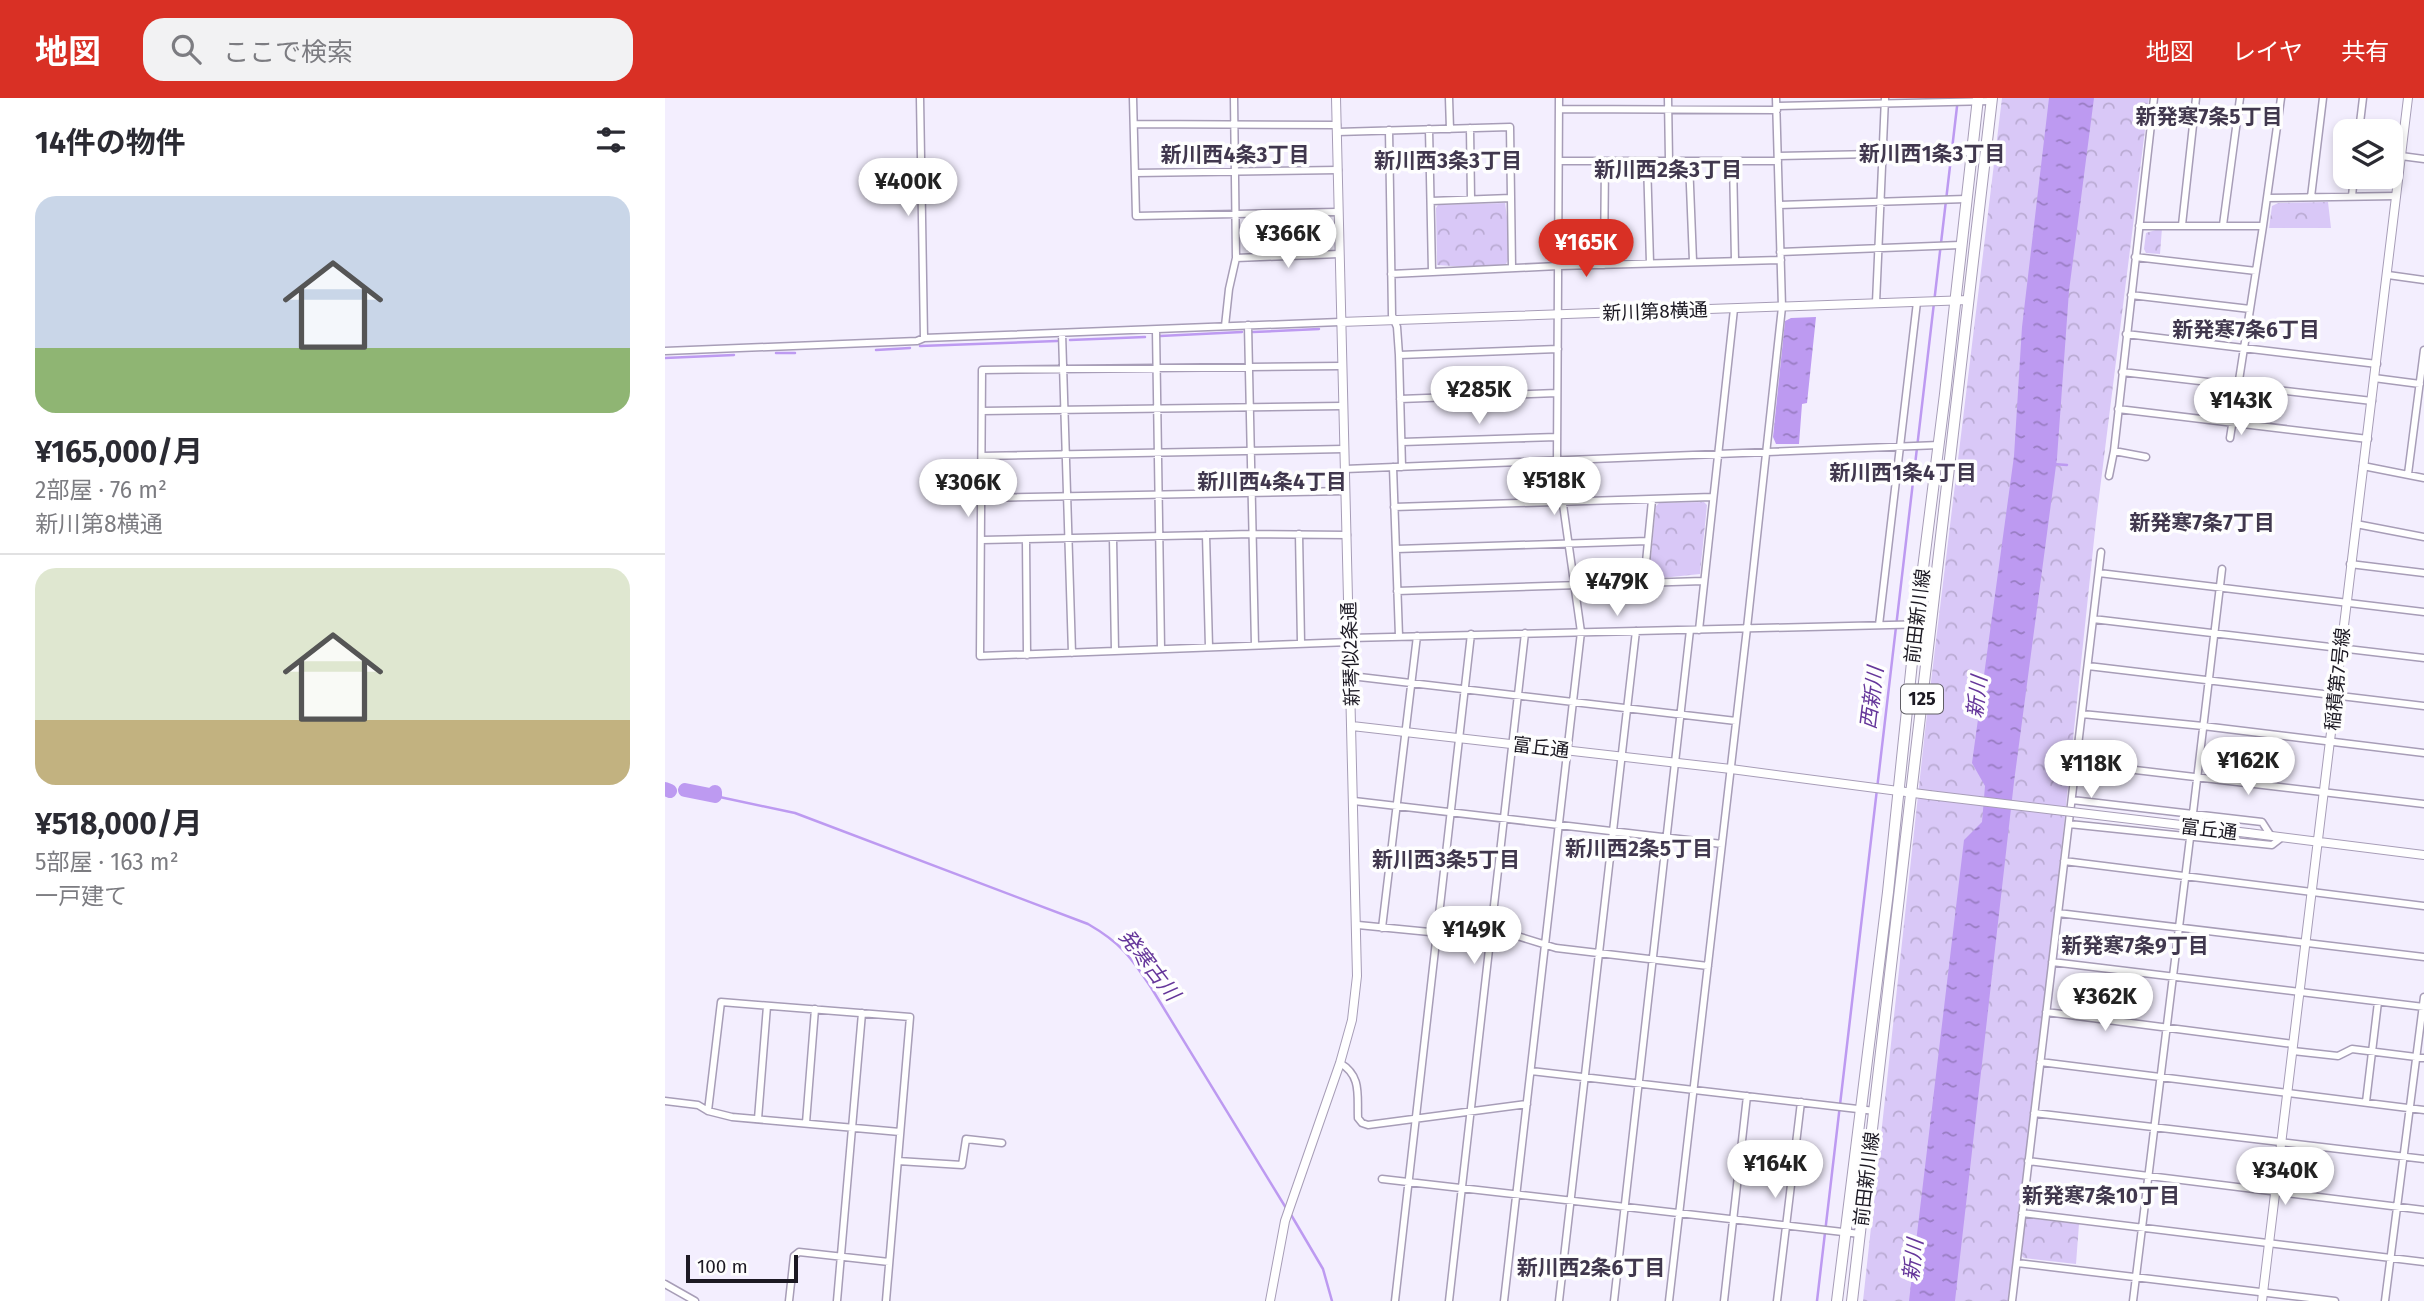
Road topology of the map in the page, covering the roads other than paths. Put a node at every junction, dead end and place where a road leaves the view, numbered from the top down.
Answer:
1 (920, 98) edge
2 (1133, 98) edge
3 (1234, 98) edge
4 (1336, 98) edge
5 (1450, 98) edge
6 (1559, 98) edge
7 (1668, 98) edge
8 (2154, 98) edge
9 (2196, 98) edge
10 (2240, 98) edge
11 (2278, 98) edge
12 (2323, 98) edge
13 (2363, 98) edge
14 (2408, 98) edge
15 (1978, 100) edge
16 (1991, 100) edge
17 (1885, 101) edge
18 (1777, 104) edge
19 (1559, 109) junction
20 (1668, 111) junction
21 (2360, 119) edge
22 (1134, 124) junction
23 (1234, 125) junction
24 (1470, 128) junction
25 (1337, 129) junction
26 (1429, 129) junction
27 (1450, 129) junction
28 (1389, 130) junction
29 (2403, 139) edge
30 (1972, 152) junction
31 (1884, 154) junction
32 (2403, 156) edge
33 (1778, 158) junction
34 (2424, 159) edge
35 (1560, 160) junction
36 (1669, 160) junction
37 (1689, 160) junction
38 (1647, 161) junction
39 (1733, 161) junction
40 (1605, 162) junction
41 (1235, 170) junction
42 (1338, 170) junction
43 (1135, 173) junction
44 (2353, 189) edge
45 (2397, 189) edge
46 (2396, 196) junction
47 (2311, 197) junction
48 (2352, 197) junction
49 (1511, 198) junction
50 (2267, 198) junction
51 (1471, 199) junction
52 (1966, 199) junction
53 (1431, 201) junction
54 (1881, 201) junction
55 (1779, 205) junction
56 (1338, 212) junction
57 (1235, 214) junction
58 (2182, 225) junction
59 (2223, 225) junction
60 (2139, 226) junction
61 (2263, 226) junction
62 (1960, 245) junction
63 (1879, 249) junction
64 (1339, 254) junction
65 (1780, 256) junction
66 (2136, 257) junction
67 (1236, 258) junction
68 (1735, 260) junction
69 (1693, 261) junction
70 (1650, 263) junction
71 (1604, 265) junction
72 (1558, 266) junction
73 (1512, 268) junction
74 (2256, 271) junction
75 (1432, 272) junction
76 (1391, 274) junction
77 (2388, 275) junction
78 (2424, 280) edge
79 (2131, 295) junction
80 (1955, 300) junction
81 (1969, 300) junction
82 (1917, 302) junction
83 (1876, 303) junction
84 (1782, 307) junction
85 (1734, 309) junction
86 (2250, 309) junction
87 (1558, 315) junction
88 (1394, 321) junction
89 (1340, 322) junction
90 (1248, 325) junction
91 (1225, 326) junction
92 (1156, 330) junction
93 (1062, 333) junction
94 (2126, 334) junction
95 (924, 338) junction
96 (2243, 348) junction
97 (1558, 349) junction
98 (665, 351) edge
99 (2424, 351) edge
100 (1399, 355) junction
101 (2377, 364) junction
102 (1341, 366) junction
103 (1249, 367) junction
104 (1156, 368) junction
105 (1063, 369) junction
106 (2122, 372) junction
107 (2374, 378) junction
108 (2420, 384) junction
109 (2237, 386) junction
110 (1557, 393) junction
111 (1400, 399) junction
112 (2372, 401) junction
113 (1250, 405) junction
114 (1342, 406) junction
115 (1156, 408) junction
116 (2118, 409) junction
117 (1065, 410) junction
118 (982, 411) junction
119 (2231, 422) junction
120 (1557, 437) junction
121 (2230, 438) dead end
122 (2368, 439) junction
123 (1402, 442) junction
124 (1938, 445) junction
125 (1900, 447) junction
126 (1344, 449) junction
127 (1251, 450) junction
128 (2114, 452) junction
129 (1066, 453) junction
130 (1157, 453) junction
131 (1766, 453) junction
132 (1717, 455) junction
133 (982, 456) junction
134 (2146, 457) dead end
135 (1557, 462) junction
136 (2363, 466) junction
137 (1393, 467) junction
138 (1402, 467) junction
139 (1345, 469) junction
140 (2408, 474) junction
141 (2109, 476) dead end
142 (2424, 478) edge
143 (1252, 491) junction
144 (1345, 491) junction
145 (1067, 495) junction
146 (1158, 495) junction
147 (1712, 497) junction
148 (982, 498) junction
149 (1652, 499) junction
150 (1563, 503) junction
151 (1394, 507) junction
152 (2356, 524) junction
153 (1253, 534) junction
154 (1299, 534) junction
155 (1206, 535) junction
156 (1347, 535) junction
157 (1159, 536) junction
158 (2424, 537) edge
159 (1114, 538) junction
160 (982, 540) junction
161 (1025, 540) junction
162 (1069, 540) junction
163 (1648, 541) junction
164 (1568, 544) junction
165 (1396, 549) junction
166 (2101, 552) dead end
167 (2350, 564) junction
168 (2222, 569) dead end
169 (2099, 573) junction
170 (2424, 573) edge
171 (1703, 581) junction
172 (1644, 583) junction
173 (1574, 586) junction
174 (2220, 587) junction
175 (1397, 591) junction
176 (2346, 602) junction
177 (2424, 610) edge
178 (2094, 618) junction
179 (1916, 624) junction
180 (1930, 624) junction
181 (1882, 625) junction
182 (1747, 628) junction
183 (1699, 629) junction
184 (1690, 630) junction
185 (1636, 631) junction
186 (1581, 632) junction
187 (1525, 633) junction
188 (1471, 634) junction
189 (2215, 634) junction
190 (1399, 636) junction
191 (1416, 636) junction
192 (1350, 640) junction
193 (1301, 643) junction
194 (1255, 645) junction
195 (1209, 647) junction
196 (1161, 649) junction
197 (2341, 649) junction
198 (1115, 651) junction
199 (1072, 653) junction
200 (1027, 655) junction
201 (2424, 658) edge
202 (2088, 666) junction
203 (1351, 676) junction
204 (2209, 681) junction
205 (1410, 683) junction
206 (1465, 689) junction
207 (1518, 695) junction
208 (2335, 695) junction
209 (1573, 702) junction
210 (2424, 706) edge
211 (1626, 708) junction
212 (1680, 714) junction
213 (2082, 714) junction
214 (1736, 721) junction
215 (1352, 726) junction
216 (2203, 726) junction
217 (1405, 732) junction
218 (1459, 738) junction
219 (2330, 742) junction
220 (1512, 744) junction
221 (1567, 750) junction
222 (2424, 753) edge
223 (1621, 756) junction
224 (1675, 762) junction
225 (2076, 763) junction
226 (1731, 769) junction
227 (2197, 778) junction
228 (1898, 791) junction
229 (2324, 792) junction
230 (1911, 793) junction
231 (2072, 800) junction
232 (1354, 801) junction
233 (2424, 804) edge
234 (1398, 806) junction
235 (1450, 812) junction
236 (2193, 813) junction
237 (1504, 818) junction
238 (2069, 824) junction
239 (1559, 825) junction
240 (1612, 831) junction
241 (2271, 836) junction
242 (1666, 837) junction
243 (2190, 838) junction
244 (2281, 838) junction
245 (2318, 842) junction
246 (1722, 844) junction
247 (2424, 855) edge
248 (2064, 861) junction
249 (2185, 878) junction
250 (2311, 892) junction
251 (2424, 906) edge
252 (2058, 913) junction
253 (1358, 925) junction
254 (2179, 927) junction
255 (1382, 928) junction
256 (1436, 933) junction
257 (1491, 938) junction
258 (2306, 943) junction
259 (1545, 946) junction
260 (1600, 954) junction
261 (2424, 957) edge
262 (1653, 960) junction
263 (2052, 962) junction
264 (1708, 966) junction
265 (2172, 978) junction
266 (2300, 992) junction
267 (2424, 997) edge
268 (2378, 1002) junction
269 (767, 1006) junction
270 (2423, 1007) edge
271 (815, 1009) junction
272 (2046, 1012) junction
273 (862, 1013) junction
274 (2167, 1027) junction
275 (2293, 1047) junction
276 (2372, 1052) junction
277 (2420, 1057) edge
278 (2040, 1062) junction
279 (1340, 1063) junction
280 (1531, 1071) junction
281 (1586, 1077) junction
282 (2160, 1077) junction
283 (1639, 1083) junction
284 (1693, 1089) junction
285 (2288, 1093) junction
286 (1747, 1096) junction
287 (665, 1101) edge
288 (1801, 1102) junction
289 (2367, 1102) junction
290 (1527, 1104) junction
291 (2410, 1108) junction
292 (1860, 1109) junction
293 (2424, 1110) edge
294 (708, 1111) junction
295 (1471, 1111) junction
296 (1875, 1111) junction
297 (2034, 1113) junction
298 (1415, 1118) junction
299 (758, 1119) junction
300 (806, 1123) junction
301 (852, 1127) junction
302 (2154, 1127) junction
303 (900, 1132) junction
304 (2282, 1142) junction
305 (1002, 1143) dead end
306 (2404, 1157) junction
307 (2424, 1159) edge
308 (898, 1161) junction
309 (2028, 1161) junction
310 (2148, 1178) junction
311 (1383, 1179) dead end
312 (1408, 1182) junction
313 (1462, 1189) junction
314 (2275, 1192) junction
315 (1517, 1195) junction
316 (1571, 1200) junction
317 (1625, 1207) junction
318 (2397, 1207) junction
319 (2424, 1210) edge
320 (1679, 1213) junction
321 (2022, 1213) junction
322 (1733, 1219) junction
323 (1786, 1225) junction
324 (2142, 1227) junction
325 (1846, 1232) junction
326 (1860, 1234) junction
327 (2269, 1244) junction
328 (841, 1256) junction
329 (2392, 1258) junction
330 (889, 1262) junction
331 (2424, 1262) edge
332 (2017, 1263) junction
333 (2136, 1277) junction
334 (665, 1284) edge
335 (2263, 1296) edge
336 (695, 1301) edge
337 (789, 1301) edge
338 (837, 1301) edge
339 (886, 1301) edge
340 (1270, 1301) edge
341 (1395, 1301) edge
342 (1449, 1301) edge
343 (1504, 1301) edge
344 (1559, 1301) edge
345 (1614, 1301) edge
346 (1669, 1301) edge
347 (1724, 1301) edge
348 (1777, 1301) edge
349 (1837, 1301) edge
350 (1852, 1301) edge
351 (2012, 1301) edge
352 (2133, 1301) edge
353 (2335, 1301) edge
354 (2385, 1301) edge

1 - 95 street
2 - 22 street
3 - 23 street
4 - 25 street, 新琴似2条通
5 - 27 street
6 - 19 street
7 - 20 street
8 - 60 street
9 - 58 street
10 - 59 street
11 - 50 street
12 - 47 street
13 - 21 street
14 - 29 street, 稲積第7号線
15 - 16 street
15 - 17 street
15 - 30 main road, 前田新川線 / 125
16 - 81 main road, 前田新川線 / 125
17 - 18 street
17 - 31 street
18 - 20 street
18 - 33 street
19 - 20 street
19 - 35 street
20 - 36 street
22 - 23 street
22 - 43 street
23 - 25 street
23 - 41 street
24 - 27 street
24 - 49 street
24 - 51 street
25 - 28 street
25 - 42 street, 新琴似2条通
26 - 27 street
26 - 28 street
26 - 53 street
28 - 76 street
30 - 31 street
30 - 52 main road, 前田新川線 / 125
31 - 33 street
31 - 54 street
32 - 34 street
33 - 39 street
33 - 55 street
35 - 40 street
35 - 72 street
36 - 37 street
36 - 38 street
37 - 39 street
37 - 69 street
38 - 40 street
38 - 70 street
39 - 68 street
40 - 71 street
41 - 42 street
41 - 43 street
41 - 57 street
42 - 56 street, 新琴似2条通
43 - 57 street
44 - 48 street
45 - 46 street, 稲積第7号線
46 - 48 street
46 - 77 street, 稲積第7号線
47 - 48 street
47 - 50 street
49 - 51 street
49 - 73 street
50 - 61 street
51 - 53 street
52 - 54 street
52 - 62 main road, 前田新川線 / 125
53 - 75 street
54 - 55 street
54 - 63 street
55 - 65 street
56 - 57 street
56 - 64 street, 新琴似2条通
57 - 67 street
58 - 59 street
58 - 60 street
59 - 61 street
60 - 66 street
61 - 74 street
62 - 63 street
62 - 80 main road, 前田新川線 / 125
63 - 65 street
63 - 83 street
64 - 67 street
64 - 89 street, 新琴似2条通
65 - 68 street
65 - 84 street
66 - 74 street
66 - 79 street
67 - 91 street
68 - 69 street
69 - 70 street
70 - 71 street
71 - 72 street
72 - 73 street
72 - 87 street
73 - 75 street
74 - 86 street
75 - 76 street
76 - 88 street
77 - 78 street
77 - 101 street, 稲積第7号線
79 - 86 street
79 - 94 street
80 - 81 street, 新川第8横通
80 - 82 street, 新川第8横通
80 - 124 main road, 前田新川線 / 125
81 - 180 main road, 前田新川線 / 125
82 - 83 street, 新川第8横通
82 - 125 street
83 - 84 street, 新川第8横通
84 - 85 street, 新川第8横通
84 - 131 street
85 - 87 street, 新川第8横通
85 - 132 street
86 - 96 street
87 - 88 street, 新川第8横通
87 - 97 street
88 - 89 street, 新川第8横通
88 - 100 street
89 - 90 street
89 - 102 street, 新琴似2条通
90 - 91 street
90 - 103 street
91 - 92 street
92 - 93 street
92 - 104 street
93 - 95 street
93 - 105 street
94 - 96 street
94 - 106 street
95 - 98 street
96 - 101 street
96 - 109 street
97 - 100 street
97 - 110 street
99 - 108 street
100 - 111 street
101 - 107 street, 稲積第7号線
102 - 103 street
102 - 114 street, 新琴似2条通
103 - 104 street
103 - 113 street
104 - 105 street
104 - 115 street
105 - 117 street
105 - 118 street
106 - 109 street
106 - 116 street
107 - 108 street
107 - 112 street, 稲積第7号線
108 - 140 street
109 - 112 street
109 - 119 street
110 - 111 street
110 - 120 street
111 - 123 street
112 - 122 street, 稲積第7号線
113 - 114 street
113 - 115 street
113 - 127 street
114 - 126 street, 新琴似2条通
115 - 117 street
115 - 130 street
116 - 119 street
116 - 128 street
117 - 118 street
117 - 129 street
118 - 133 street
119 - 121 street
119 - 122 street
120 - 123 street
120 - 135 street
122 - 136 street, 稲積第7号線
123 - 138 street
124 - 125 street
124 - 179 main road, 前田新川線 / 125
125 - 131 street
125 - 181 street
126 - 127 street
126 - 139 street, 新琴似2条通
127 - 130 street
127 - 143 street
128 - 134 street
128 - 141 street
129 - 130 street
129 - 133 street
129 - 145 street
130 - 146 street
131 - 132 street
131 - 182 street
132 - 135 street
132 - 147 street
133 - 148 street
135 - 138 street
135 - 150 street
136 - 140 street
136 - 152 street, 稲積第7号線
137 - 138 street
137 - 139 street
137 - 151 street
139 - 144 street, 新琴似2条通
140 - 142 street
143 - 144 street
143 - 146 street
143 - 153 street
144 - 156 street, 新琴似2条通
145 - 146 street
145 - 148 street
145 - 162 street
146 - 157 street
147 - 149 street
147 - 171 street
148 - 160 street
149 - 150 street
149 - 163 street
150 - 151 street
150 - 164 street
151 - 165 street
152 - 158 street
152 - 167 street, 稲積第7号線
153 - 154 street
153 - 155 street
153 - 194 street
154 - 156 street
154 - 193 street
155 - 157 street
155 - 195 street
156 - 192 street, 新琴似2条通
157 - 159 street
157 - 196 street
159 - 162 street
159 - 198 street
160 - 161 street
160 - 200 street
161 - 162 street
161 - 200 street
162 - 199 street
163 - 164 street
163 - 172 street
164 - 165 street
164 - 173 street
165 - 175 street
166 - 169 street
167 - 170 street
167 - 176 street, 稲積第7号線
168 - 174 street
169 - 174 street
169 - 178 street
171 - 172 street
171 - 183 street
172 - 173 street
173 - 175 street
173 - 186 street
174 - 176 street
174 - 189 street
175 - 190 street
176 - 177 street
176 - 197 street, 稲積第7号線
178 - 189 street
178 - 202 street
179 - 180 street
179 - 181 street
179 - 228 main road, 前田新川線 / 125
180 - 230 main road, 前田新川線 / 125
181 - 182 street
182 - 183 street
182 - 214 street
183 - 184 street
184 - 185 street
184 - 212 street
185 - 186 street
185 - 211 street
186 - 187 street
186 - 209 street
187 - 188 street
187 - 207 street
188 - 191 street
188 - 206 street
189 - 197 street
189 - 204 street
190 - 191 street
190 - 192 street
191 - 205 street
192 - 193 street
192 - 203 street, 新琴似2条通
193 - 194 street
194 - 195 street
195 - 196 street
196 - 198 street
197 - 201 street
197 - 208 street, 稲積第7号線
198 - 199 street
199 - 200 street
202 - 204 street
202 - 213 street
203 - 205 street
203 - 215 street, 新琴似2条通
204 - 208 street
204 - 216 street
205 - 206 street
205 - 217 street
206 - 207 street
206 - 218 street
207 - 209 street
207 - 220 street
208 - 210 street
208 - 219 street, 稲積第7号線
209 - 211 street
209 - 221 street
211 - 212 street
211 - 223 street
212 - 214 street
212 - 224 street
213 - 216 street
213 - 225 street
214 - 226 street
215 - 217 street, 富丘通
215 - 232 street, 新琴似2条通
216 - 219 street
216 - 227 street
217 - 218 street, 富丘通
217 - 234 street
218 - 220 street, 富丘通
218 - 235 street
219 - 222 street
219 - 229 street, 稲積第7号線
220 - 221 street, 富丘通
220 - 237 street
221 - 223 street, 富丘通
221 - 239 street
223 - 224 street, 富丘通
223 - 240 street
224 - 226 street, 富丘通
224 - 242 street
225 - 227 street
225 - 231 street
226 - 228 street, 富丘通
226 - 246 street
227 - 229 street
227 - 236 street
228 - 230 street, 富丘通
228 - 292 main road, 前田新川線 / 125
229 - 233 street
229 - 245 street, 稲積第7号線
230 - 241 street, 富丘通, bridge
230 - 296 main road, 前田新川線 / 125
231 - 236 street
231 - 238 street
232 - 234 street
232 - 253 street, 新琴似2条通
234 - 235 street
234 - 255 street
235 - 237 street
235 - 256 street
236 - 241 street
237 - 239 street
237 - 257 street
238 - 243 street
238 - 248 street
239 - 240 street
239 - 259 street
240 - 242 street
240 - 260 street
241 - 244 street, 富丘通
242 - 246 street
242 - 262 street
243 - 244 street
243 - 249 street
244 - 245 street, 富丘通
245 - 247 street, 富丘通
245 - 250 street, 稲積第7号線
246 - 264 street
248 - 249 street
248 - 252 street
249 - 250 street
249 - 254 street
250 - 251 street
250 - 258 street, 稲積第7号線
252 - 254 street
252 - 263 street
253 - 255 street
253 - 279 street, 新琴似2条通
254 - 258 street
254 - 265 street
255 - 256 street
256 - 257 street
256 - 298 street
257 - 259 street
257 - 295 street
258 - 261 street
258 - 266 street, 稲積第7号線
259 - 260 street
259 - 280 street
260 - 262 street
260 - 281 street
262 - 264 street
262 - 283 street
263 - 265 street
263 - 272 street
264 - 284 street
265 - 266 street
265 - 274 street
266 - 268 street
266 - 275 street, 稲積第7号線
267 - 270 street
268 - 270 street
268 - 276 street
269 - 271 street
269 - 294 street
269 - 299 street
270 - 277 street
271 - 273 street
271 - 300 street
272 - 274 street
272 - 278 street
273 - 301 street
273 - 303 street
274 - 275 street
274 - 282 street
275 - 276 street
275 - 285 street, 稲積第7号線
276 - 277 street
276 - 289 street
277 - 291 street
278 - 282 street
278 - 297 street
279 - 298 street
279 - 340 street, 新琴似2条通
280 - 281 street
280 - 290 street
281 - 283 street
281 - 316 street
282 - 285 street
282 - 302 street
283 - 284 street
283 - 317 street
284 - 286 street
284 - 320 street
285 - 289 street
285 - 304 street, 稲積第7号線
286 - 288 street
286 - 322 street
287 - 294 street
288 - 292 street
288 - 323 street
289 - 291 street
290 - 295 street
290 - 315 street
291 - 293 street
291 - 306 street
292 - 296 street
292 - 325 main road, 前田新川線 / 125
294 - 299 street
295 - 298 street
295 - 313 street
296 - 326 main road, 前田新川線 / 125
297 - 302 street
297 - 309 street
298 - 312 street
299 - 300 street
300 - 301 street
301 - 303 street
301 - 328 street
302 - 304 street
302 - 310 street
303 - 308 street
304 - 306 street
304 - 314 street, 稲積第7号線
305 - 308 street
306 - 307 street
306 - 318 street
308 - 330 street
309 - 310 street
309 - 321 street
310 - 314 street
310 - 324 street
311 - 312 street
312 - 313 street
312 - 341 street
313 - 315 street
313 - 342 street
314 - 318 street
314 - 327 street, 稲積第7号線
315 - 316 street
315 - 343 street
316 - 317 street
316 - 344 street
317 - 320 street
317 - 345 street
318 - 319 street
318 - 329 street
320 - 322 street
320 - 346 street
321 - 324 street
321 - 332 street
322 - 323 street
322 - 347 street
323 - 325 street
323 - 348 street
324 - 327 street
324 - 333 street
325 - 326 street
325 - 349 main road, 前田新川線 / 125
326 - 350 main road, 前田新川線 / 125
327 - 329 street
327 - 335 street, 稲積第7号線
328 - 330 street
328 - 337 street
328 - 338 street
329 - 331 street
329 - 354 street
330 - 339 street
332 - 333 street
332 - 351 street
333 - 335 street
333 - 352 street
334 - 336 street
335 - 353 street

